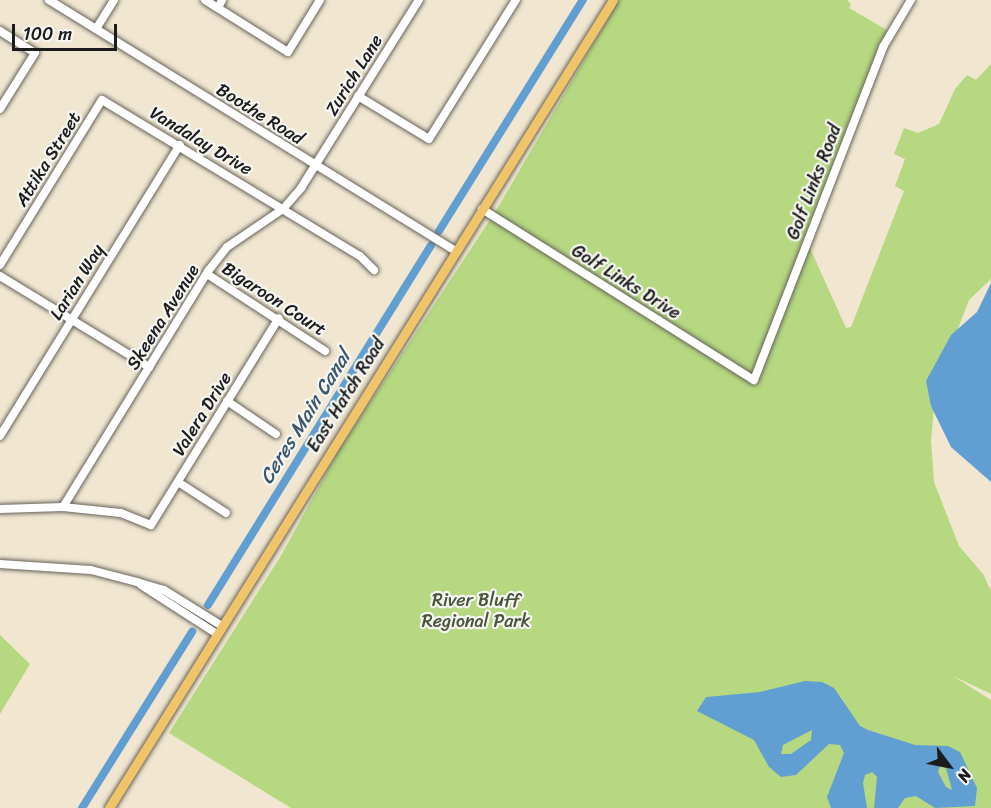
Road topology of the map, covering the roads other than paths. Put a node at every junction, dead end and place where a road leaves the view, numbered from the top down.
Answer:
1 (49, 0) edge
2 (114, 0) edge
3 (205, 0) edge
4 (222, 0) edge
5 (320, 0) edge
6 (418, 0) edge
7 (516, 0) edge
8 (612, 0) edge
9 (911, 0) edge
10 (218, 8) junction
11 (96, 29) junction
12 (0, 31) edge
13 (358, 96) junction
14 (102, 100) joint
15 (0, 109) edge
16 (180, 145) junction
17 (315, 167) junction
18 (283, 209) junction
19 (482, 210) junction
20 (456, 251) junction
21 (0, 265) edge
22 (374, 270) dead end
23 (207, 274) junction
24 (0, 276) edge
25 (279, 318) junction
26 (71, 320) junction
27 (325, 351) dead end
28 (149, 367) junction
29 (754, 380) joint
30 (228, 401) junction
31 (276, 434) dead end
32 (0, 436) edge
33 (178, 482) junction
34 (63, 507) junction
35 (0, 509) edge
36 (225, 513) dead end
37 (0, 564) edge
38 (219, 630) junction
39 (109, 808) edge

1 - 11 street, Boothe Road
2 - 11 street
3 - 10 street
4 - 10 street
5 - 10 street
6 - 13 street, Zurich Lane
7 - 13 street
8 - 19 main road, East Hatch Road
9 - 29 street, Golf Links Road
11 - 17 street, Boothe Road
12 - 15 street
13 - 17 street, Zurich Lane
14 - 16 street, Vandalay Drive
14 - 21 street, Attika Street
16 - 18 street, Vandalay Drive
16 - 26 street, Larian Way
17 - 18 street, Skeena Avenue
17 - 20 street, Boothe Road
18 - 22 street, Vandalay Drive
18 - 23 street, Skeena Avenue
19 - 20 main road, East Hatch Road
19 - 29 street, Golf Links Drive
20 - 38 main road, East Hatch Road
23 - 25 street, Bigaroon Court
23 - 28 street, Skeena Avenue
24 - 26 street
25 - 27 street, Bigaroon Court
25 - 30 street, Valera Drive
26 - 28 street
26 - 32 street, Larian Way
28 - 34 street, Skeena Avenue
30 - 31 street
30 - 33 street, Valera Drive
33 - 34 street, Valera Drive
33 - 36 street
34 - 35 street
37 - 38 street
38 - 39 main road, East Hatch Road

